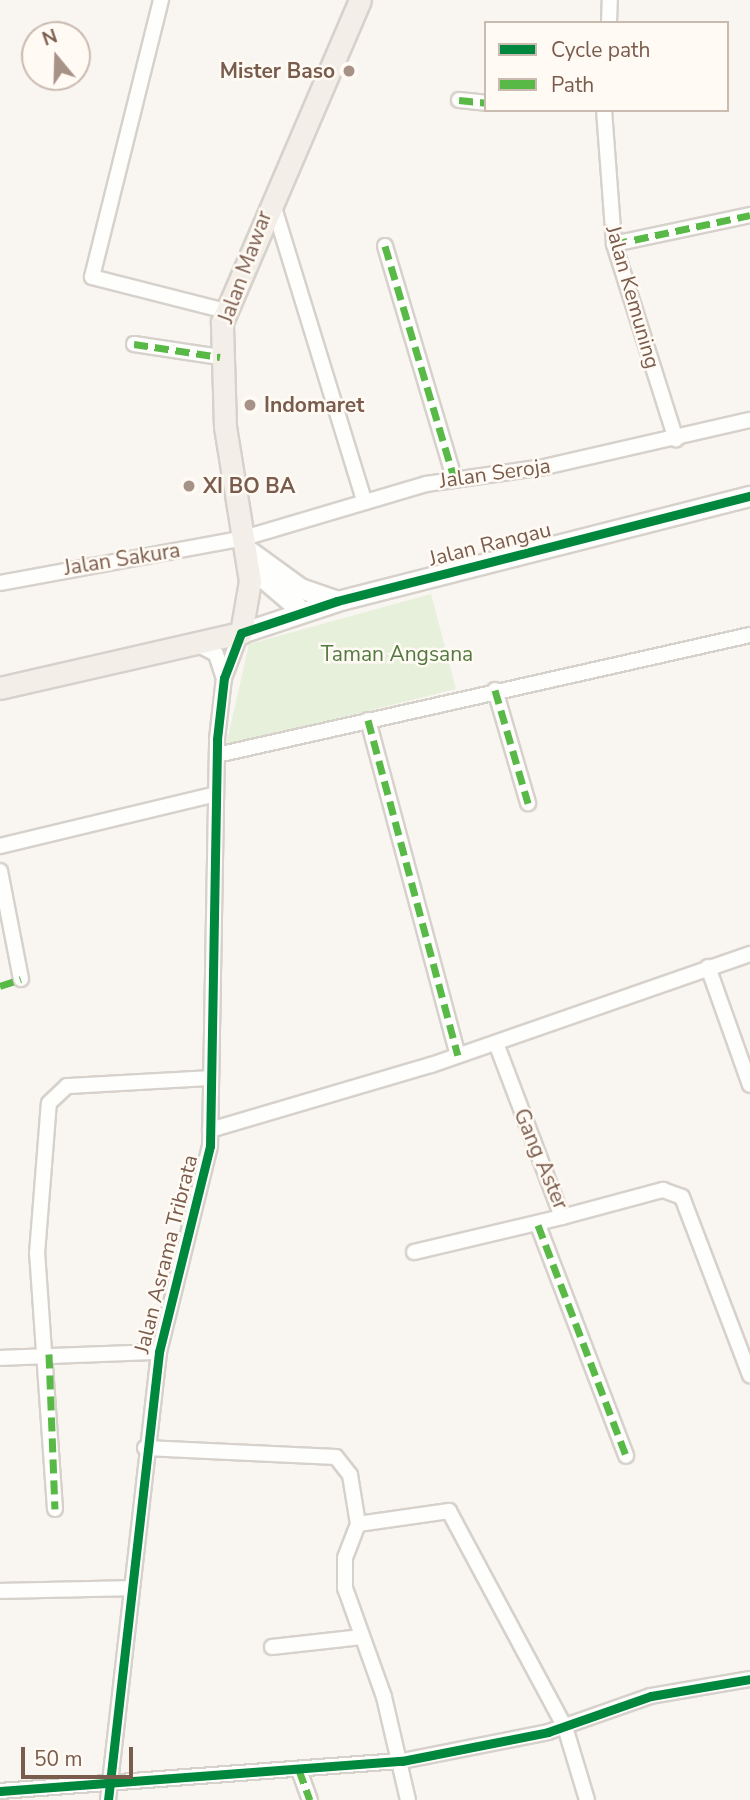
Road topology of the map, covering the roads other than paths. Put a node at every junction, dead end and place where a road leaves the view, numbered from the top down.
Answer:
1 (161, 0) edge
2 (360, 0) edge
3 (610, 0) edge
4 (609, 21) edge
5 (459, 100) dead end
6 (484, 103) edge
7 (604, 112) edge
8 (271, 197) junction
9 (750, 215) edge
10 (614, 244) junction
11 (385, 246) dead end
12 (225, 311) junction
13 (134, 344) dead end
14 (220, 357) junction
15 (750, 420) edge
16 (676, 439) junction
17 (454, 477) junction
18 (750, 496) edge
19 (364, 500) junction
20 (245, 550) junction
21 (0, 583) edge
22 (337, 601) junction
23 (302, 611) junction
24 (750, 635) edge
25 (219, 637) junction
26 (219, 661) junction
27 (224, 678) junction
28 (0, 688) edge
29 (495, 690) junction
30 (368, 720) junction
31 (217, 755) junction
32 (216, 794) junction
33 (528, 803) dead end
34 (0, 846) edge
35 (0, 871) edge
36 (750, 954) edge
37 (708, 967) junction
38 (21, 979) dead end
39 (496, 1043) junction
40 (458, 1055) junction
41 (210, 1078) junction
42 (750, 1084) edge
43 (210, 1130) junction
44 (562, 1217) junction
45 (538, 1225) junction
46 (414, 1252) dead end
47 (159, 1352) junction
48 (49, 1354) junction
49 (0, 1358) edge
50 (750, 1375) edge
51 (145, 1448) junction
52 (626, 1456) dead end
53 (55, 1509) dead end
54 (358, 1524) junction
55 (131, 1588) junction
56 (0, 1591) edge
57 (361, 1637) junction
58 (272, 1647) dead end
59 (750, 1679) edge
60 (565, 1727) junction
61 (402, 1761) junction
62 (299, 1770) junction
63 (115, 1783) junction
64 (0, 1791) edge
65 (108, 1800) edge
66 (310, 1800) edge
67 (408, 1800) edge
68 (587, 1800) edge

1 - 12 street
2 - 8 main road, Jalan Mawar
3 - 4 street
5 - 6 street
7 - 10 street, Jalan Kemuning
8 - 12 main road, Jalan Mawar
8 - 19 street
9 - 10 street
10 - 16 street, Jalan Kemuning
11 - 17 street
12 - 14 main road, Jalan Mawar
13 - 14 street
14 - 20 main road, Jalan Mawar
15 - 16 street, Jalan Seroja
16 - 17 street, Jalan Seroja
17 - 19 street, Jalan Seroja
18 - 22 street, Jalan Rangau
19 - 20 street, Jalan Seroja
20 - 21 street, Jalan Sakura
20 - 22 street
20 - 23 street
20 - 25 main road, Jalan Mawar
22 - 23 street, Jalan Rangau
23 - 25 street, Jalan Rangau
24 - 29 street
25 - 26 street
25 - 26 street
25 - 27 street, Jalan Asrama Tribrata
25 - 28 main road, Jalan Rangau
26 - 27 street
27 - 31 street, Jalan Asrama Tribrata
29 - 30 street
29 - 33 street
30 - 31 street
30 - 40 street
31 - 32 street, Jalan Asrama Tribrata
32 - 34 street
32 - 41 street, Jalan Asrama Tribrata
35 - 38 street
36 - 37 street
37 - 39 street
37 - 42 street
39 - 40 street
39 - 44 street, Gang Aster
40 - 43 street
41 - 43 street, Jalan Asrama Tribrata
41 - 48 street
43 - 47 street, Jalan Asrama Tribrata
44 - 45 street
44 - 50 street, Gang Aster
45 - 46 street
45 - 52 street
47 - 48 street
47 - 51 street, Jalan Asrama Tribrata
48 - 49 street
48 - 53 street
51 - 54 street
51 - 55 street, Jalan Asrama Tribrata
54 - 57 street
54 - 60 street
55 - 56 street
55 - 63 street, Jalan Asrama Tribrata
57 - 58 street
57 - 61 street
59 - 60 street
60 - 61 street
60 - 68 street
61 - 62 street
61 - 67 street
62 - 63 street
62 - 66 street
63 - 64 street
63 - 65 street, Jalan Asrama Tribrata

